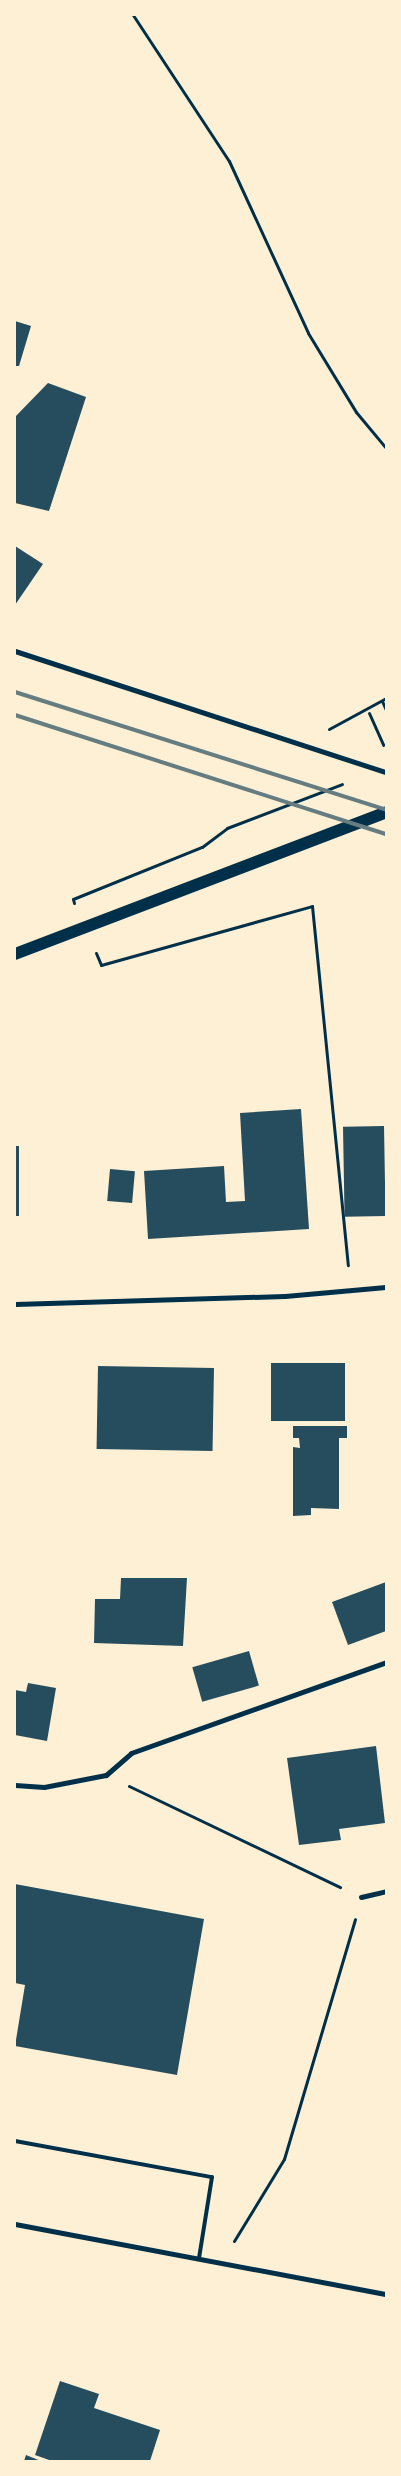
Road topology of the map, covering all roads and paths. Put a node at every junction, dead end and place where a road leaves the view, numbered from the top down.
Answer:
1 (133, 15) edge
2 (386, 448) edge
3 (15, 651) edge
4 (386, 698) edge
5 (382, 701) junction
6 (386, 710) edge
7 (369, 713) dead end
8 (380, 737) dead end
9 (300, 744) junction
10 (386, 772) edge
11 (351, 781) dead end
12 (386, 812) edge
13 (76, 906) dead end
14 (96, 953) dead end
15 (15, 954) edge
16 (348, 1265) dead end
17 (386, 1287) edge
18 (15, 1304) edge
19 (386, 1662) edge
20 (106, 1775) junction
21 (15, 1784) edge
22 (386, 1891) edge
23 (361, 1896) junction
24 (15, 2141) edge
25 (15, 2224) edge
26 (199, 2258) junction
27 (219, 2262) junction
28 (386, 2294) edge

1 - 2 path
3 - 9 street
4 - 5 path
5 - 6 path
5 - 9 path
7 - 8 path
9 - 10 street
11 - 13 path
12 - 15 main road
14 - 16 path
17 - 18 street
19 - 20 street
20 - 21 street
20 - 23 path
22 - 23 street
23 - 27 path
24 - 26 lane
25 - 26 street
26 - 27 street
27 - 28 street

